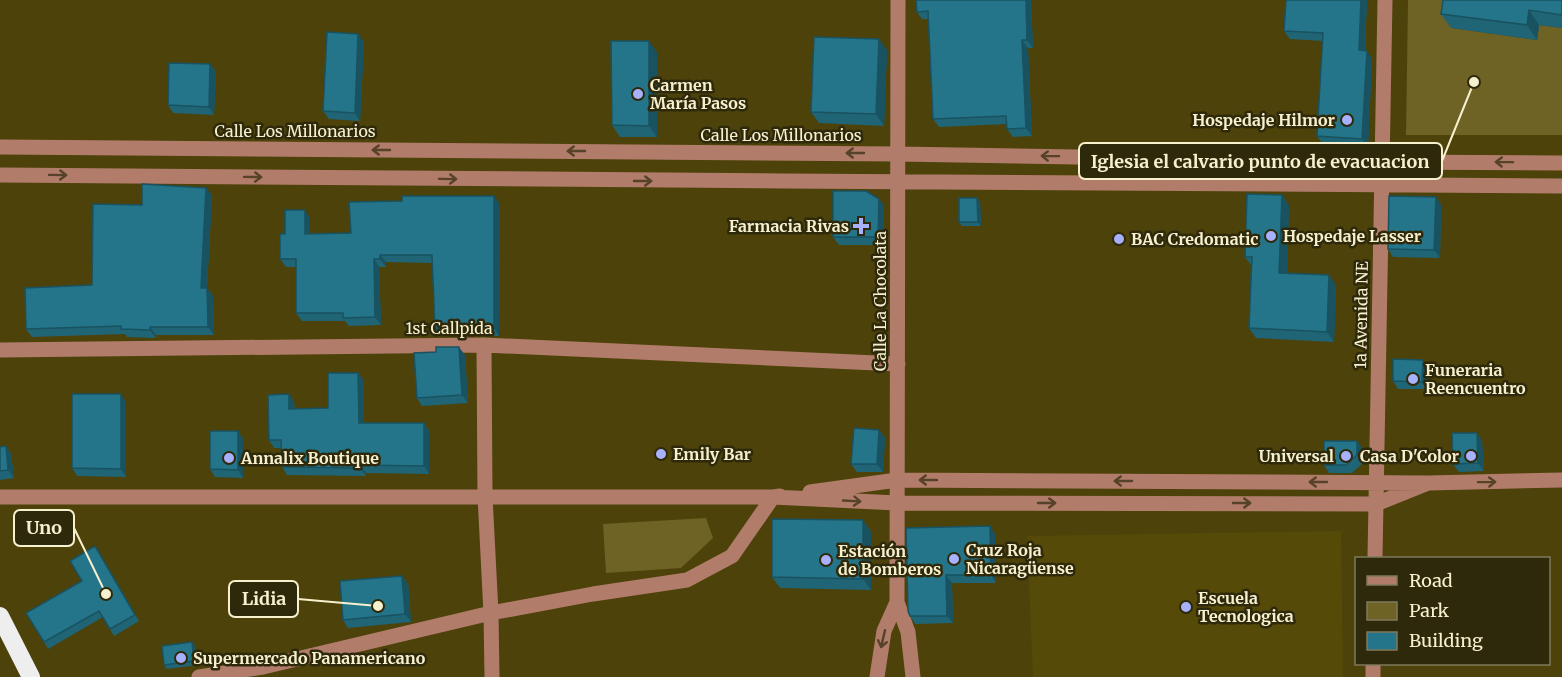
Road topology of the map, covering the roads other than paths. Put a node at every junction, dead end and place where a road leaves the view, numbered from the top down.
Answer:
1 (898, 0) edge
2 (1385, 0) edge
3 (0, 147) edge
4 (898, 154) junction
5 (1381, 162) junction
6 (1562, 163) edge
7 (0, 175) edge
8 (898, 181) junction
9 (1381, 184) junction
10 (1562, 186) edge
11 (484, 345) junction
12 (0, 350) edge
13 (898, 364) junction
14 (897, 480) junction
15 (1562, 480) edge
16 (1376, 483) junction
17 (1428, 483) junction
18 (485, 496) junction
19 (0, 497) edge
20 (773, 497) junction
21 (897, 503) junction
22 (1376, 504) junction
23 (1375, 557) edge
24 (897, 602) junction
25 (491, 613) junction
26 (0, 616) edge
27 (31, 677) edge
28 (199, 677) edge
29 (492, 677) edge
30 (877, 677) edge
31 (913, 677) edge

1 - 4 street, Calle La Chocolata
2 - 5 street, 1a Avenida NE
4 -> 3 street, Calle Los Millonarios
5 -> 4 street, Calle Los Millonarios
4 - 8 street, Calle La Chocolata
6 -> 5 street, Calle Los Millonarios
5 - 9 street, 1a Avenida NE
7 -> 8 street
8 - 9 street
8 - 13 street, Calle La Chocolata
9 - 10 street
9 - 16 street, 1a Avenida NE
11 - 12 street, 1st Callpida
11 - 13 street, 1st Callpida
11 - 18 street
13 - 14 street, Calle La Chocolata
16 -> 14 street
14 - 20 street
14 - 21 street, Calle La Chocolata
17 -> 15 street
16 - 17 street
16 - 22 street, 1a Avenida NE
17 - 22 street
18 - 19 street
18 - 20 street
18 - 25 street
20 -> 21 street
20 - 25 street
21 -> 22 street
21 - 24 street, Calle La Chocolata
22 - 23 street, 1a Avenida NE
24 -> 30 street, Calle La Chocolata
24 - 31 street, Calle La Chocolata
25 - 28 street
25 - 29 street
26 - 27 highway

